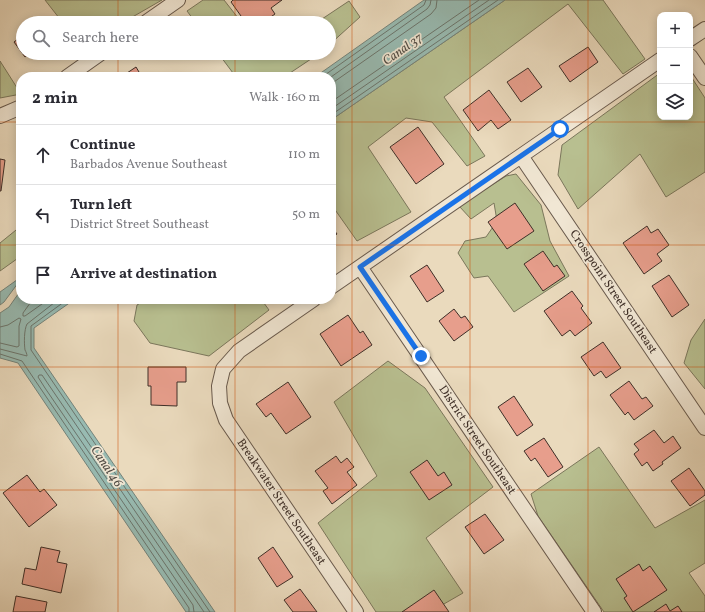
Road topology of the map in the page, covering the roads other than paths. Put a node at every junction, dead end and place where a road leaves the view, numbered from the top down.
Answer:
1 (178, 0) edge
2 (155, 16) edge
3 (705, 28) edge
4 (693, 37) edge
5 (92, 60) edge
6 (693, 60) edge
7 (657, 62) edge
8 (74, 72) edge
9 (705, 78) edge
10 (16, 109) edge
11 (0, 116) edge
12 (521, 156) junction
13 (360, 267) junction
14 (336, 284) edge
15 (307, 304) edge
16 (705, 428) edge
17 (356, 612) edge
18 (594, 612) edge

1 - 2 street
3 - 4 street
5 - 8 street
6 - 9 street
7 - 12 street
10 - 11 street
12 - 13 street
12 - 16 street, Crosspoint Street Southeast
13 - 14 street
13 - 18 street, District Street Southeast
15 - 17 street, Breakwater Street Southeast

